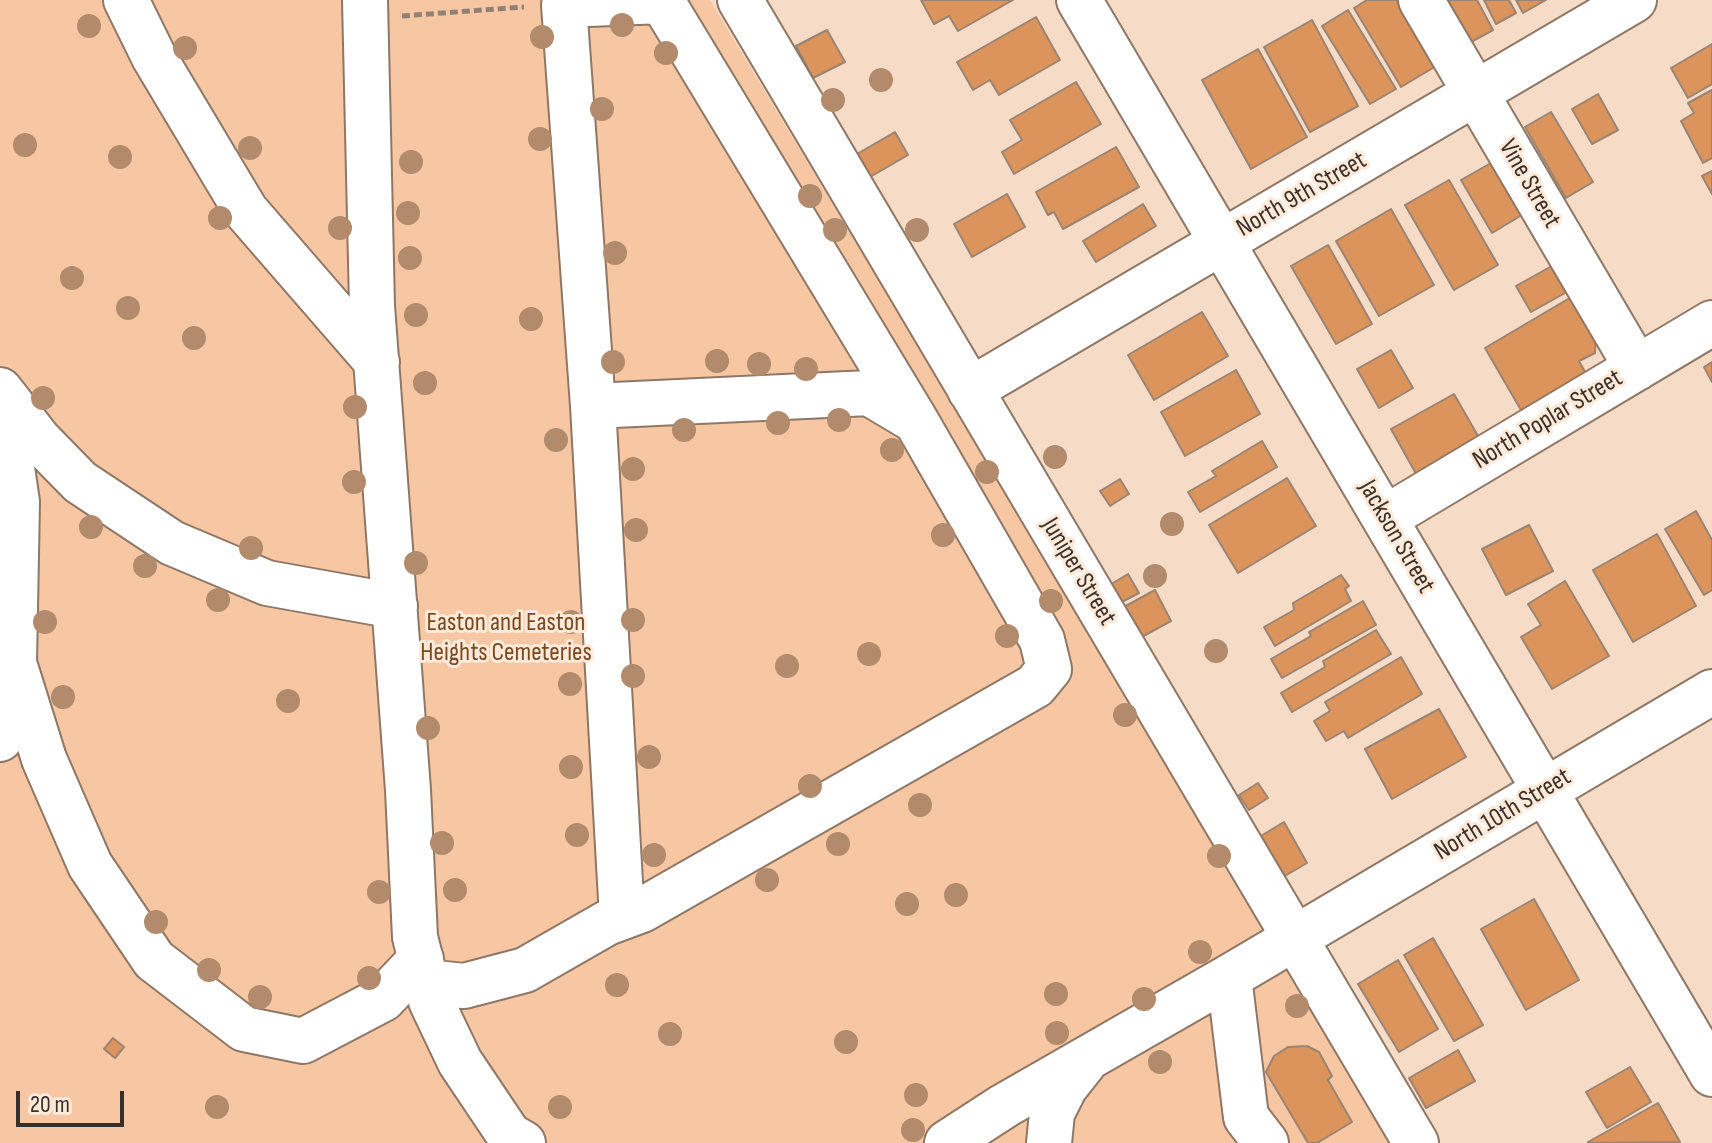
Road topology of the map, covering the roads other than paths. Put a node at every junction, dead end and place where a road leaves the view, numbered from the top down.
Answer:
1 (126, 0) edge
2 (740, 0) edge
3 (1079, 0) edge
4 (1421, 0) edge
5 (1634, 0) edge
6 (365, 9) edge
7 (1476, 93) junction
8 (1222, 242) junction
9 (371, 261) junction
10 (308, 283) junction
11 (1712, 323) edge
12 (377, 362) junction
13 (1637, 368) junction
14 (0, 390) edge
15 (970, 390) junction
16 (593, 406) junction
17 (916, 421) junction
18 (1385, 518) junction
19 (395, 606) junction
20 (14, 663) junction
21 (1712, 692) edge
22 (0, 739) edge
23 (1545, 791) junction
24 (622, 917) junction
25 (1294, 938) junction
26 (424, 971) junction
27 (1229, 977) junction
28 (1088, 1058) junction
29 (1712, 1074) edge
30 (523, 1143) edge
31 (947, 1143) edge
32 (1049, 1143) edge
33 (1266, 1143) edge
34 (1416, 1143) edge

1 - 10 street
2 - 15 street, Juniper Street
3 - 8 street, Jackson Street
4 - 7 street, Vine Street
5 - 7 street, North 9th Street
6 - 9 street
7 - 8 street, North 9th Street
7 - 13 street, Vine Street
8 - 15 street, North 9th Street
8 - 18 street, Jackson Street
9 - 10 street
9 - 12 street
10 - 12 street
11 - 13 street, North Poplar Street
12 - 19 street
13 - 18 street, North Poplar Street
14 - 19 street
14 - 20 street
15 - 25 street, Juniper Street
16 - 17 street
16 - 17 street
16 - 24 street
17 - 24 street
18 - 23 street, Jackson Street
19 - 26 street
20 - 22 street
20 - 26 street
21 - 23 street, North 10th Street
23 - 25 street, North 10th Street
23 - 29 street, Jackson Street
24 - 26 street
25 - 27 street, North 10th Street
25 - 34 street, Juniper Street
26 - 30 street
27 - 28 street, North 10th Street
27 - 33 street
28 - 31 street, North 10th Street
28 - 32 street

